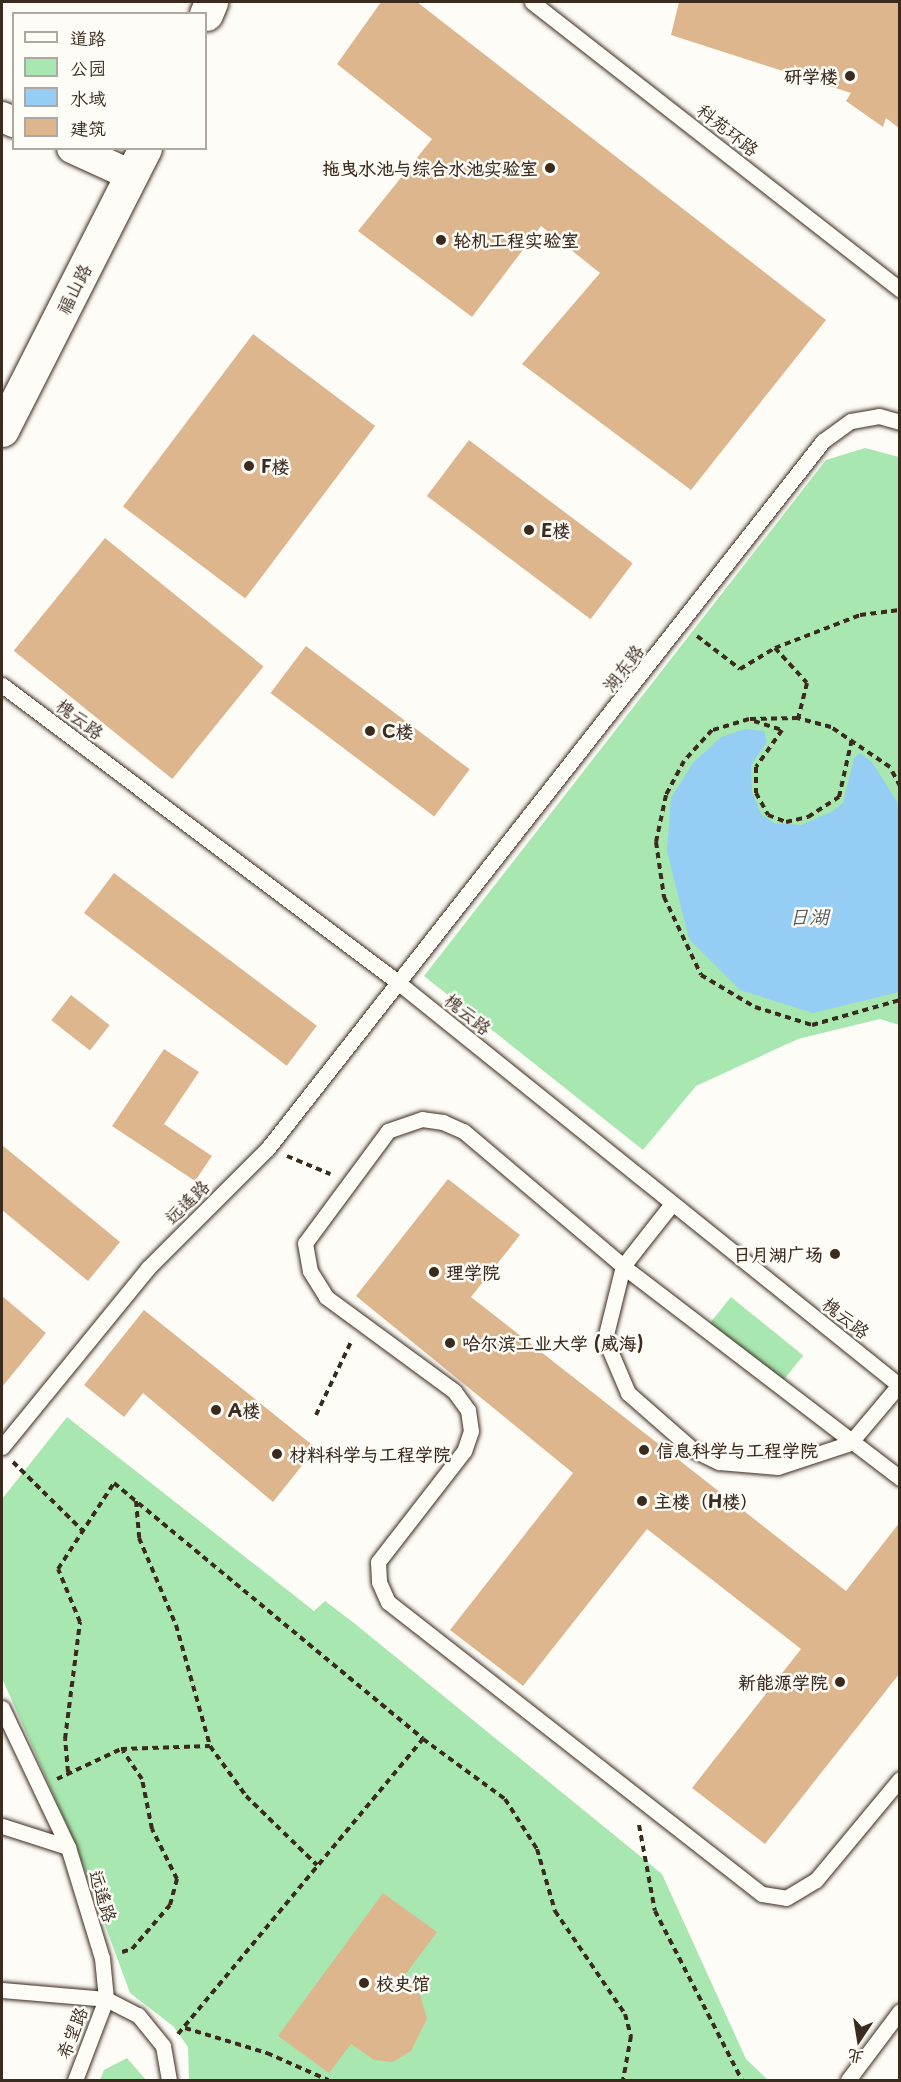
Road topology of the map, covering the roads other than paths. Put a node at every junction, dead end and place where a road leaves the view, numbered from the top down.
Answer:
1 (532, 2) edge
2 (82, 150) edge
3 (139, 162) edge
4 (900, 289) edge
5 (900, 422) edge
6 (2, 430) edge
7 (2, 685) edge
8 (400, 984) junction
9 (671, 1205) junction
10 (622, 1266) junction
11 (899, 1386) edge
12 (850, 1443) junction
13 (6, 1453) edge
14 (900, 1478) edge
15 (2, 1708) edge
16 (900, 1779) edge
17 (2, 1826) edge
18 (68, 1847) junction
19 (2, 1990) edge
20 (106, 1999) junction
21 (900, 2011) edge
22 (75, 2080) edge
23 (169, 2080) edge
24 (848, 2080) edge

1 - 4 lane, 科苑环路
2 - 3 street
3 - 6 main road, 福山路
5 - 8 lane, 湖东路
7 - 8 lane, 槐云路
8 - 9 lane, 槐云路
8 - 13 lane, 远遥路
9 - 10 lane
9 - 11 lane, 槐云路
10 - 12 lane
10 - 12 lane
10 - 16 lane
11 - 12 lane
12 - 14 lane
15 - 18 lane, 远遥路
17 - 18 lane
18 - 20 lane, 远遥路
19 - 20 lane
20 - 22 lane, 希望路
20 - 23 lane
21 - 24 lane

